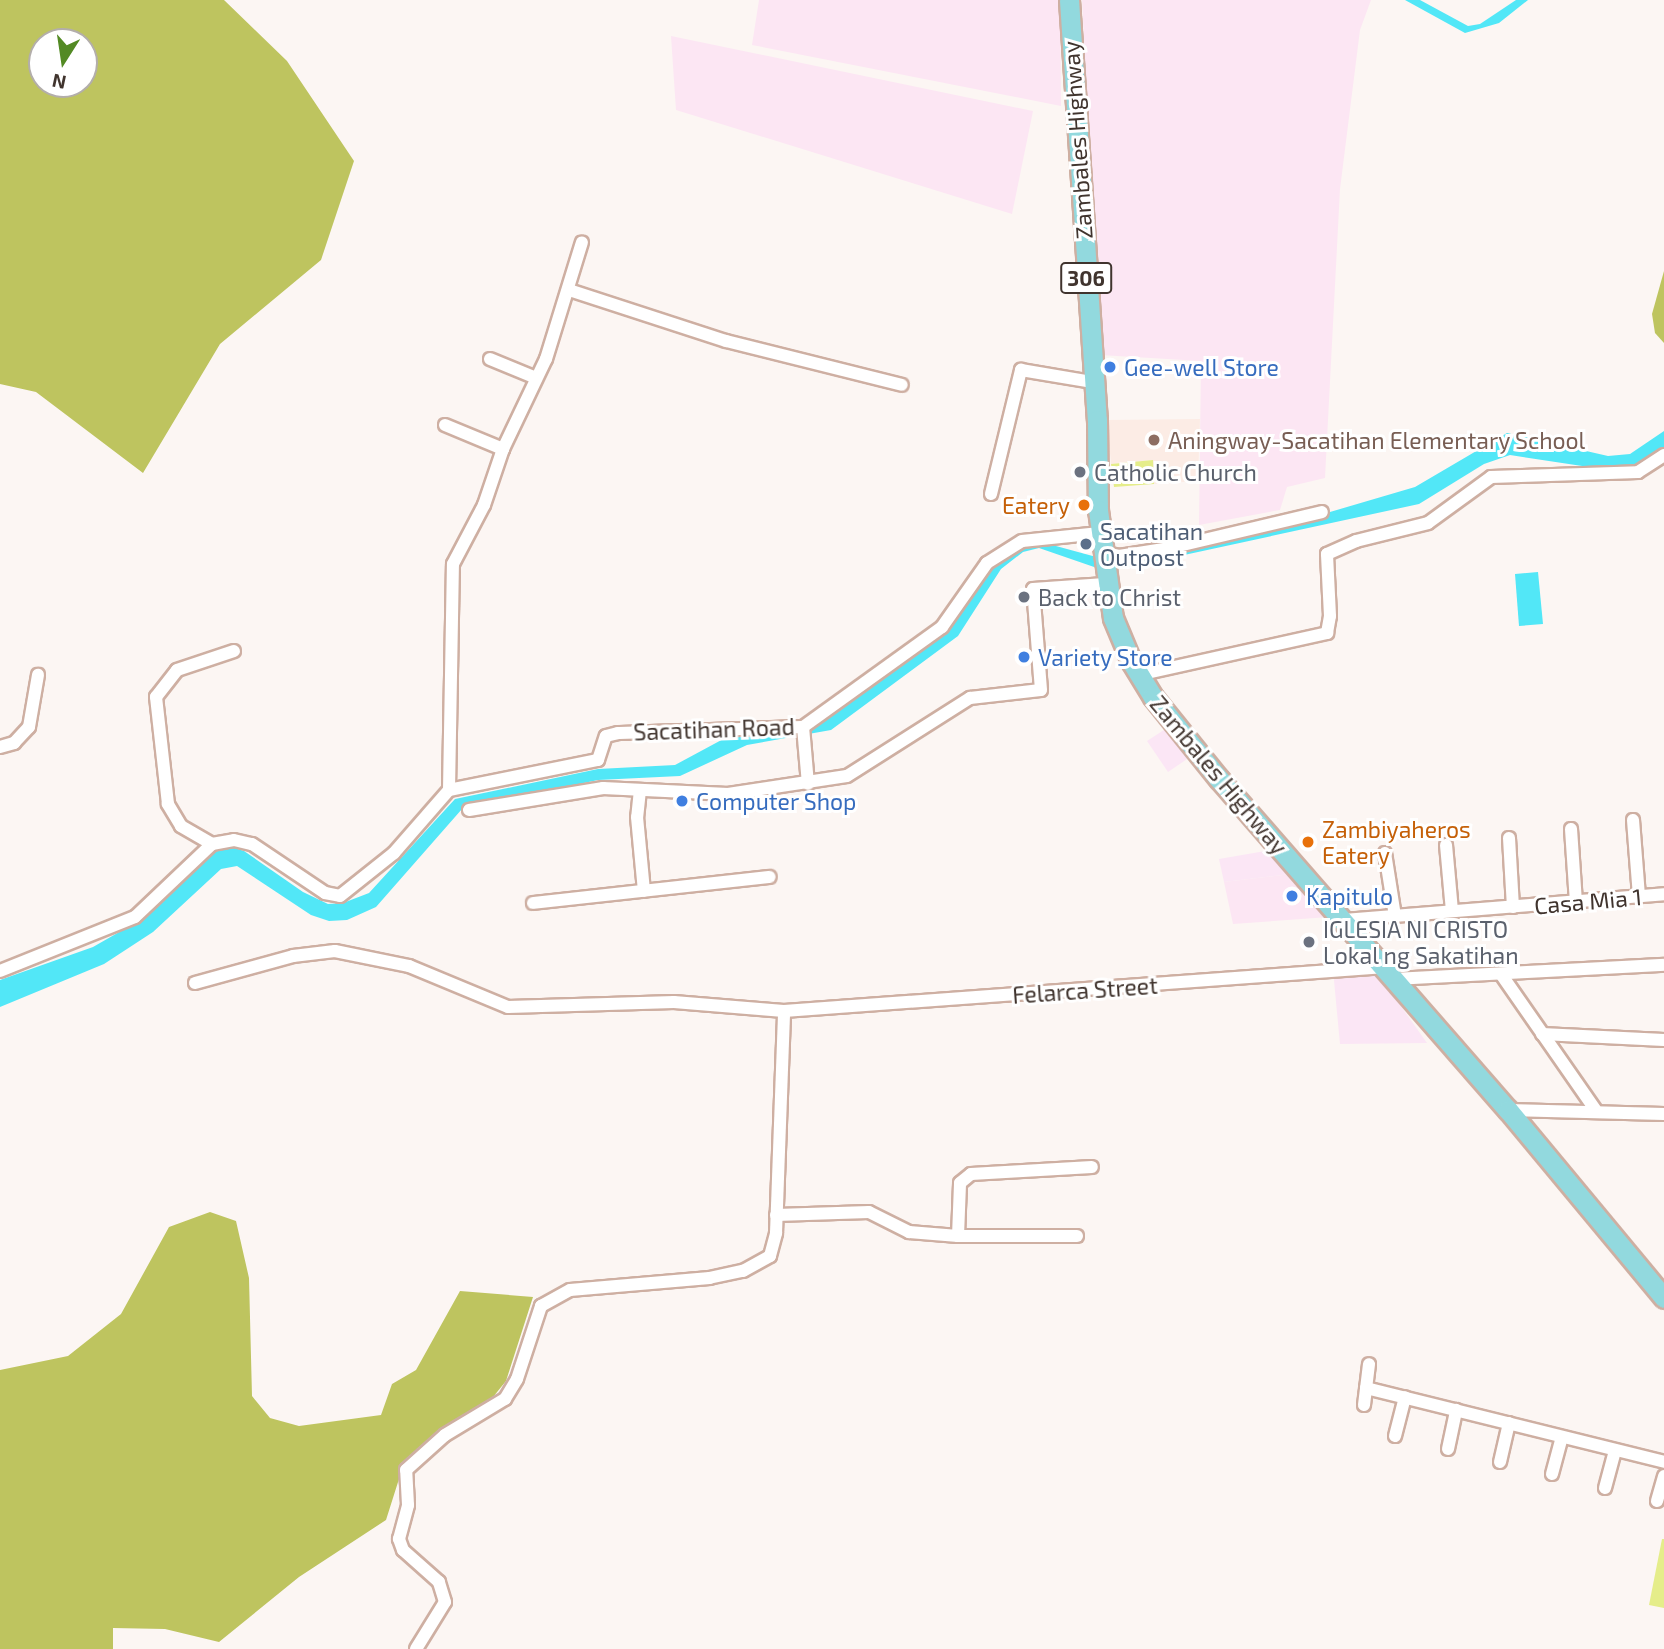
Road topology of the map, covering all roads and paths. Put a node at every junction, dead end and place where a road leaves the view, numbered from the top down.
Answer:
1 (1069, 0) edge
2 (582, 242) dead end
3 (569, 290) junction
4 (491, 359) dead end
5 (536, 378) junction
6 (1094, 382) junction
7 (902, 385) dead end
8 (445, 425) dead end
9 (503, 449) junction
10 (1664, 455) edge
11 (991, 494) dead end
12 (1322, 512) dead end
13 (1102, 547) junction
14 (1105, 581) junction
15 (234, 652) dead end
16 (38, 675) dead end
17 (1138, 675) junction
18 (803, 727) junction
19 (0, 747) edge
20 (808, 784) junction
21 (449, 790) junction
22 (640, 790) junction
23 (469, 810) dead end
24 (1633, 820) dead end
25 (1571, 829) dead end
26 (1509, 838) dead end
27 (212, 844) junction
28 (1446, 845) dead end
29 (1385, 853) dead end
30 (770, 877) dead end
31 (644, 891) junction
32 (1664, 894) edge
33 (1639, 897) junction
34 (1576, 902) junction
35 (533, 903) dead end
36 (1513, 907) junction
37 (1452, 912) junction
38 (1395, 916) junction
39 (1344, 920) junction
40 (1664, 965) edge
41 (0, 971) edge
42 (1390, 973) junction
43 (1501, 974) junction
44 (195, 983) dead end
45 (784, 1011) junction
46 (1542, 1034) junction
47 (1664, 1040) edge
48 (1508, 1110) junction
49 (1595, 1110) junction
50 (1664, 1114) edge
51 (1092, 1167) dead end
52 (957, 1213) junction
53 (776, 1215) junction
54 (934, 1236) junction
55 (958, 1236) junction
56 (1077, 1236) dead end
57 (1664, 1298) edge
58 (1369, 1364) dead end
59 (1366, 1388) junction
60 (1405, 1397) junction
61 (1364, 1405) dead end
62 (1457, 1410) junction
63 (1509, 1423) junction
64 (1395, 1436) dead end
65 (1562, 1437) junction
66 (1448, 1449) dead end
67 (1615, 1450) junction
68 (1500, 1462) dead end
69 (1664, 1462) edge
70 (1552, 1474) dead end
71 (1664, 1476) edge
72 (1605, 1488) dead end
73 (1657, 1501) dead end
74 (416, 1649) edge

1 - 6 main road, Zambales Highway / 306
2 - 3 street
3 - 5 street
3 - 7 street
4 - 5 street
5 - 9 street
6 - 11 street
6 - 13 main road, Zambales Highway / 306
8 - 9 street
9 - 21 street
10 - 17 street
12 - 13 street, Sacatihan Road
13 - 14 main road, Zambales Highway / 306
13 - 18 street, Sacatihan Road
14 - 17 main road, Zambales Highway / 306
14 - 20 street
15 - 27 street
16 - 19 street
17 - 39 main road, Zambales Highway / 306
18 - 20 street
18 - 21 street, Sacatihan Road
20 - 22 street
21 - 27 street
22 - 23 street
22 - 31 street
24 - 33 street
25 - 34 street
26 - 36 street
27 - 41 street
28 - 37 street
29 - 38 street
30 - 31 street
31 - 35 street
32 - 33 street, Casa Mia 1
33 - 34 street, Casa Mia 1
34 - 36 street, Casa Mia 1
36 - 37 street, Casa Mia 1
37 - 38 street, Casa Mia 1
38 - 39 street, Casa Mia 1
39 - 42 main road, Zambales Highway / 306
40 - 43 street, Felarca Street
42 - 43 street, Felarca Street
42 - 45 street, Felarca Street
42 - 48 main road, Zambales Highway / 306
43 - 46 street
44 - 45 street, Felarca Street
45 - 53 street
46 - 47 street
46 - 49 street
48 - 49 street
48 - 57 main road, Zambales Highway / 306
49 - 50 street
51 - 52 street
52 - 54 street
52 - 55 street
53 - 54 street
53 - 74 street
54 - 55 street
55 - 56 street
58 - 59 street
59 - 60 street
59 - 61 street
60 - 62 street
60 - 64 street
62 - 63 street
62 - 66 street
63 - 65 street
63 - 68 street
65 - 67 street
65 - 70 street
67 - 69 street
67 - 72 street
71 - 73 street

